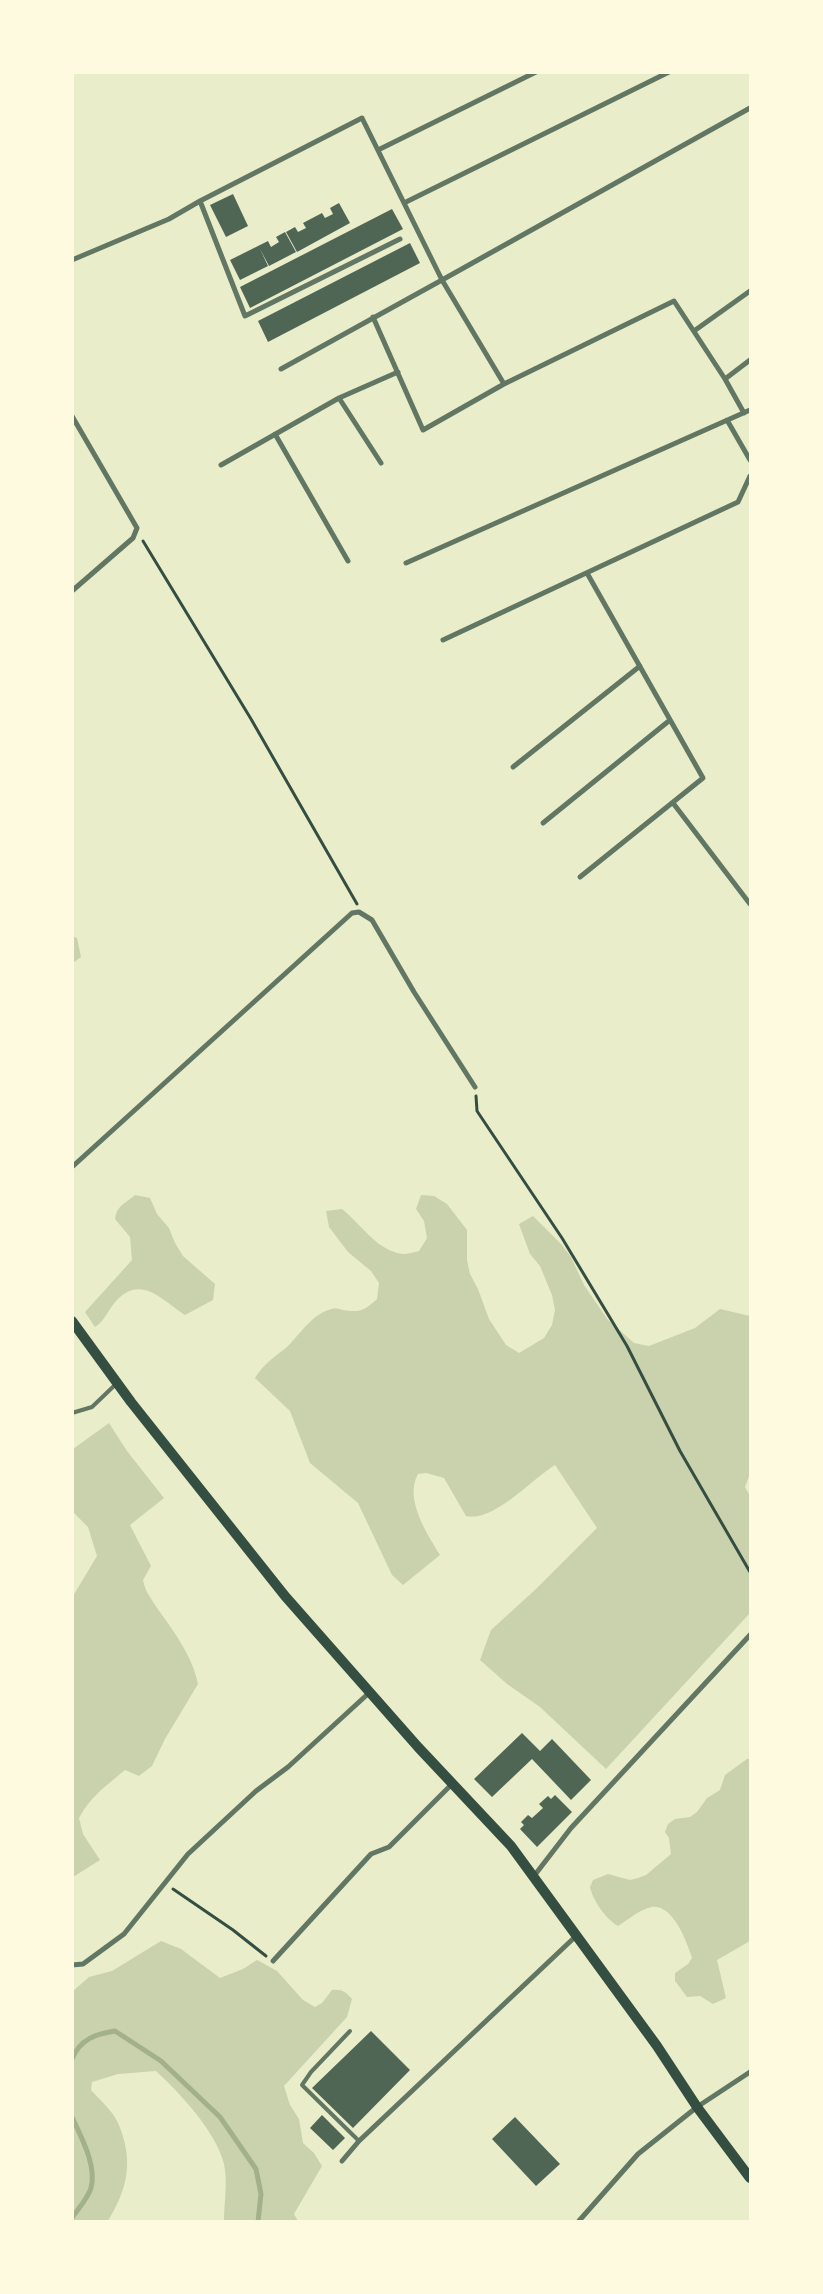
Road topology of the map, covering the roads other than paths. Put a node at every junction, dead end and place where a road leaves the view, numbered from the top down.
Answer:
1 (536, 72) edge
2 (669, 72) edge
3 (750, 108) edge
4 (378, 150) junction
5 (200, 200) junction
6 (404, 203) junction
7 (400, 240) dead end
8 (72, 260) edge
9 (442, 280) junction
10 (750, 292) edge
11 (373, 317) junction
12 (694, 331) junction
13 (750, 360) edge
14 (280, 369) dead end
15 (398, 372) junction
16 (725, 378) junction
17 (504, 384) junction
18 (339, 398) junction
19 (750, 410) edge
20 (744, 413) junction
21 (72, 416) edge
22 (727, 420) junction
23 (275, 434) junction
24 (750, 460) edge
25 (381, 463) dead end
26 (221, 465) dead end
27 (750, 476) edge
28 (348, 561) dead end
29 (406, 563) dead end
30 (587, 573) junction
31 (72, 591) edge
32 (443, 640) dead end
33 (640, 666) junction
34 (670, 720) junction
35 (514, 767) dead end
36 (672, 803) junction
37 (543, 823) dead end
38 (580, 877) dead end
39 (750, 904) edge
40 (475, 1087) road end
41 (72, 1167) edge
42 (72, 1321) edge
43 (117, 1383) junction
44 (72, 1413) edge
45 (750, 1635) edge
46 (370, 1692) junction
47 (453, 1783) junction
48 (534, 1876) junction
49 (577, 1935) junction
50 (273, 1961) road end
51 (72, 1964) edge
52 (350, 2031) dead end
53 (750, 2072) edge
54 (697, 2107) junction
55 (359, 2141) junction
56 (342, 2161) dead end
57 (750, 2178) edge
58 (578, 2222) edge

1 - 4 street
2 - 6 street
3 - 9 street
4 - 5 street
4 - 6 street
5 - 7 street
5 - 8 street
6 - 9 street
9 - 11 street
9 - 17 street
10 - 12 street
11 - 14 street
11 - 15 street
12 - 16 street
12 - 17 street
13 - 16 street
15 - 17 street
15 - 18 street
16 - 20 street
18 - 23 street
18 - 25 street
19 - 20 street
20 - 22 street
21 - 31 street
22 - 24 street
22 - 29 street
23 - 26 street
23 - 28 street
27 - 30 street
30 - 32 street
30 - 33 street
33 - 34 street
33 - 35 street
34 - 36 street
34 - 37 street
36 - 38 street
36 - 39 street
40 - 41 street
42 - 43 main road
43 - 44 lane
43 - 46 main road
45 - 48 street
46 - 47 main road
46 - 51 street
47 - 48 main road
47 - 50 street
48 - 49 main road
49 - 54 main road
49 - 55 street
52 - 55 lane
53 - 54 street
54 - 57 main road
54 - 58 street
55 - 56 street

